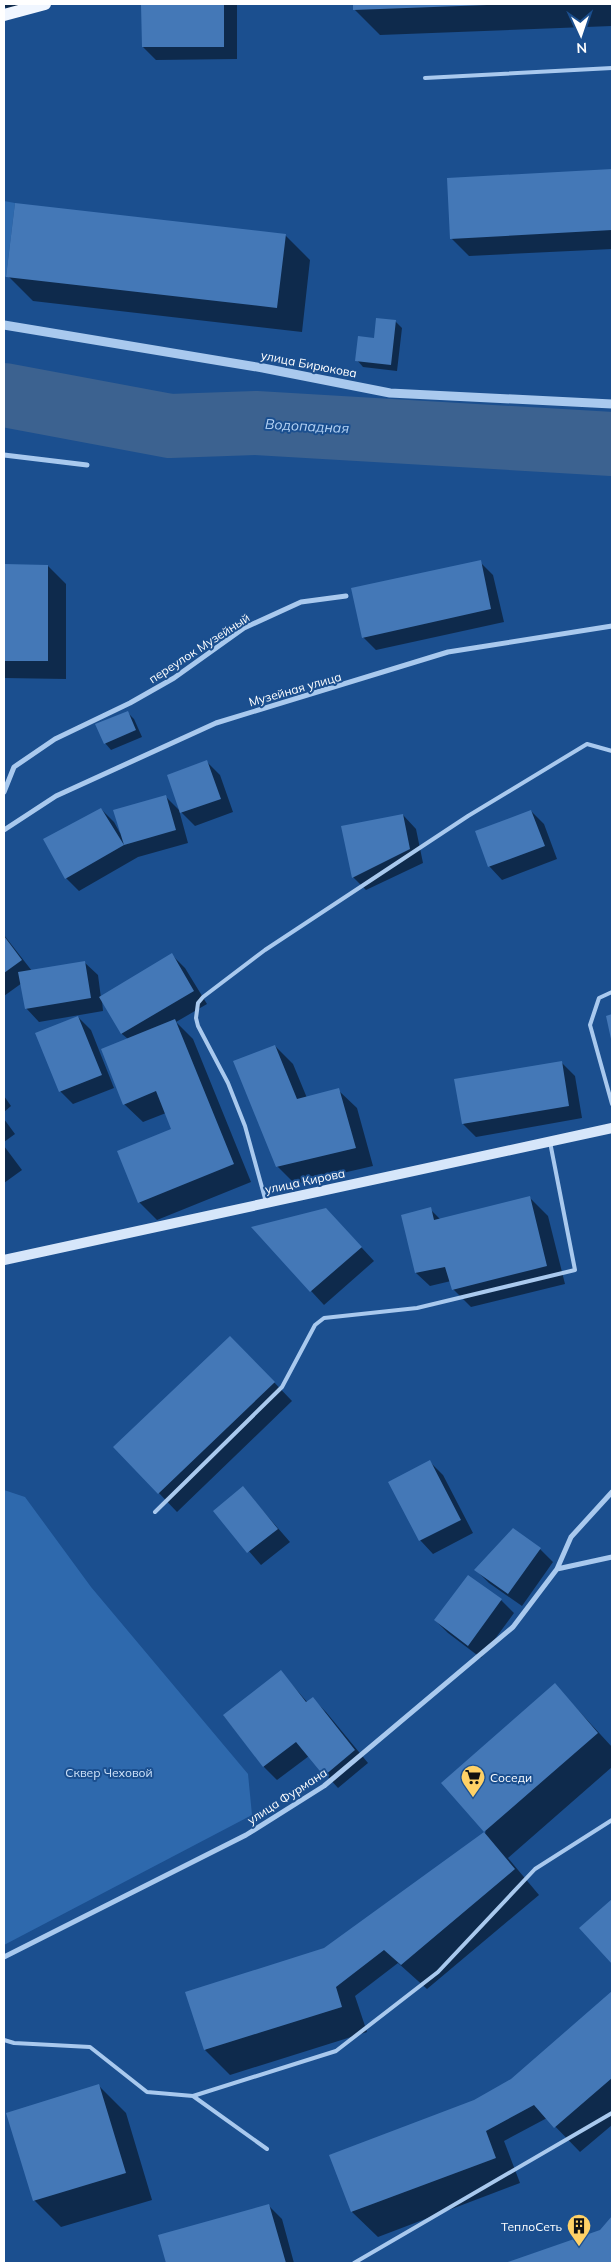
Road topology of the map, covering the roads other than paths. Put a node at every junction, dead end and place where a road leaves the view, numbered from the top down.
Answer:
1 (45, 4) edge
2 (4, 15) edge
3 (612, 68) edge
4 (425, 78) dead end
5 (4, 325) edge
6 (612, 404) edge
7 (4, 454) edge
8 (87, 465) dead end
9 (346, 596) dead end
10 (612, 626) edge
11 (612, 751) edge
12 (4, 792) edge
13 (4, 830) edge
14 (612, 992) edge
15 (612, 1104) edge
16 (612, 1128) edge
17 (550, 1142) junction
18 (266, 1202) junction
19 (4, 1260) edge
20 (612, 1492) edge
21 (155, 1512) dead end
22 (612, 1556) edge
23 (557, 1569) junction
24 (612, 1820) edge
25 (4, 1957) edge
26 (4, 2040) edge
27 (194, 2096) junction
28 (612, 2113) edge
29 (267, 2148) dead end
30 (354, 2263) edge

1 - 2 main road
3 - 4 lane
5 - 6 street, улица Бирюкова
7 - 8 street
9 - 12 street, переулок Музейный
10 - 13 street, Музейная улица
11 - 18 lane
14 - 15 lane
16 - 17 main road, улица Кирова
17 - 18 main road, улица Кирова
17 - 21 lane
18 - 19 main road, улица Кирова
20 - 23 street, улица Фурмана
22 - 23 street
23 - 25 street, улица Фурмана
24 - 27 lane
26 - 27 lane
27 - 29 lane
28 - 30 lane

